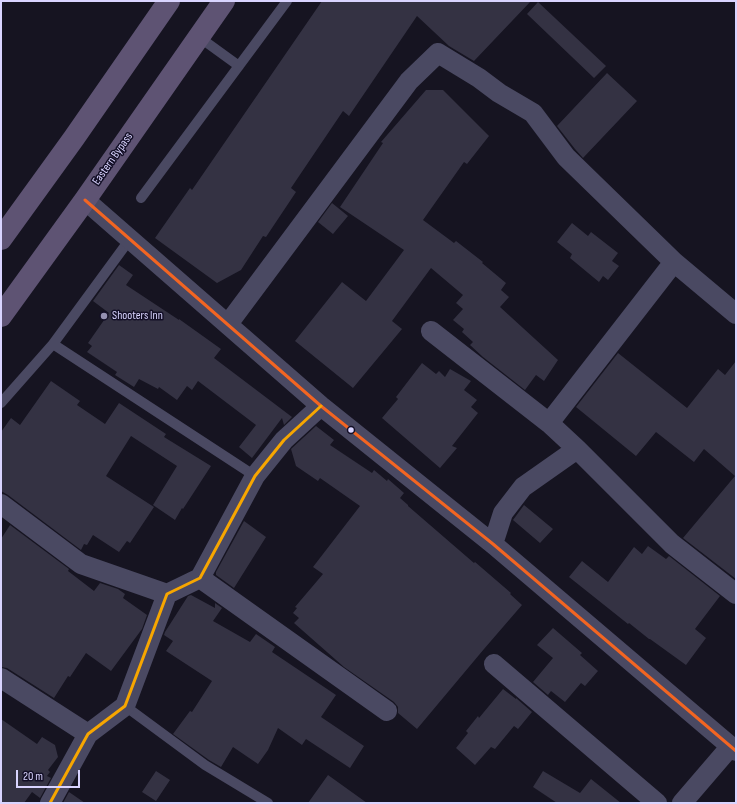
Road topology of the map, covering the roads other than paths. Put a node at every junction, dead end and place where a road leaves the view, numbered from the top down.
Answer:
1 (169, 1) edge
2 (224, 1) edge
3 (287, 1) edge
4 (199, 37) junction
5 (239, 66) junction
6 (142, 198) dead end
7 (85, 200) junction
8 (1, 239) edge
9 (130, 239) junction
10 (674, 262) junction
11 (736, 314) edge
12 (1, 316) edge
13 (228, 324) junction
14 (431, 331) dead end
15 (53, 344) junction
16 (1, 403) edge
17 (321, 406) junction
18 (549, 424) junction
19 (577, 448) junction
20 (254, 476) junction
21 (1, 504) edge
22 (493, 544) junction
23 (200, 578) junction
24 (167, 594) junction
25 (736, 594) edge
26 (494, 664) dead end
27 (1, 678) edge
28 (125, 706) junction
29 (387, 711) dead end
30 (88, 734) junction
31 (733, 748) edge
32 (50, 803) edge
33 (268, 803) edge
34 (657, 803) edge
35 (682, 803) edge

1 - 8 main road
2 - 4 main road, Eastern Bypass
3 - 5 lane
4 - 5 lane
4 - 7 main road, Eastern Bypass
5 - 6 lane
7 - 9 street
7 - 12 main road, Eastern Bypass
9 - 13 street
9 - 15 lane
10 - 11 street
10 - 13 street
10 - 18 street
13 - 17 street
14 - 18 street
15 - 16 lane
15 - 20 lane
17 - 20 street
17 - 22 street
18 - 19 street
19 - 22 street
19 - 25 street
20 - 23 street
21 - 24 street
22 - 31 street
23 - 24 street
23 - 29 street
24 - 28 street
26 - 34 street
27 - 30 street
28 - 30 street
28 - 33 lane
30 - 32 street
31 - 35 street

